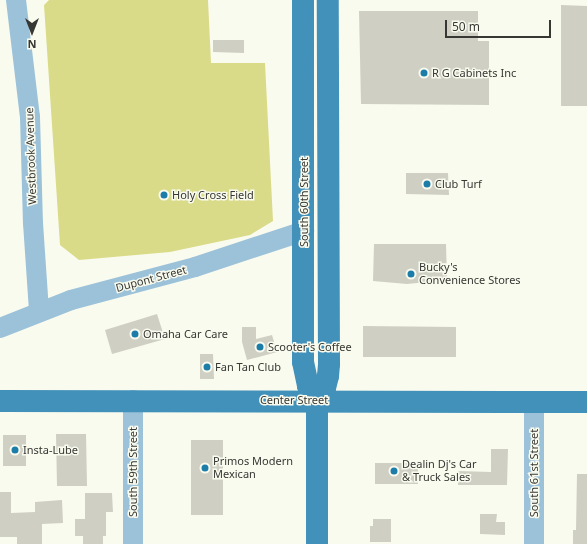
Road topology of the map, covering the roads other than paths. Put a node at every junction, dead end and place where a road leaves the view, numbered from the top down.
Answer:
1 (16, 0) edge
2 (303, 0) edge
3 (318, 0) edge
4 (328, 0) edge
5 (328, 84) junction
6 (304, 231) junction
7 (39, 312) junction
8 (0, 328) edge
9 (0, 400) edge
10 (133, 400) junction
11 (317, 400) junction
12 (534, 402) junction
13 (587, 402) edge
14 (133, 544) edge
15 (317, 544) edge
16 (534, 544) edge

1 - 7 street, Westbrook Avenue
2 - 6 main road, South 60th Street
3 - 5 main road
4 - 5 main road, South 60th Street
5 - 11 main road, South 60th Street
6 - 7 street, Dupont Street
6 - 11 main road, South 60th Street
7 - 8 street, Dupont Street
9 - 10 main road, Center Street
10 - 11 main road, Center Street
10 - 14 street, South 59th Street
11 - 12 main road, Center Street
11 - 15 main road, South 60th Street
12 - 13 main road, Center Street
12 - 16 street, South 61st Street

